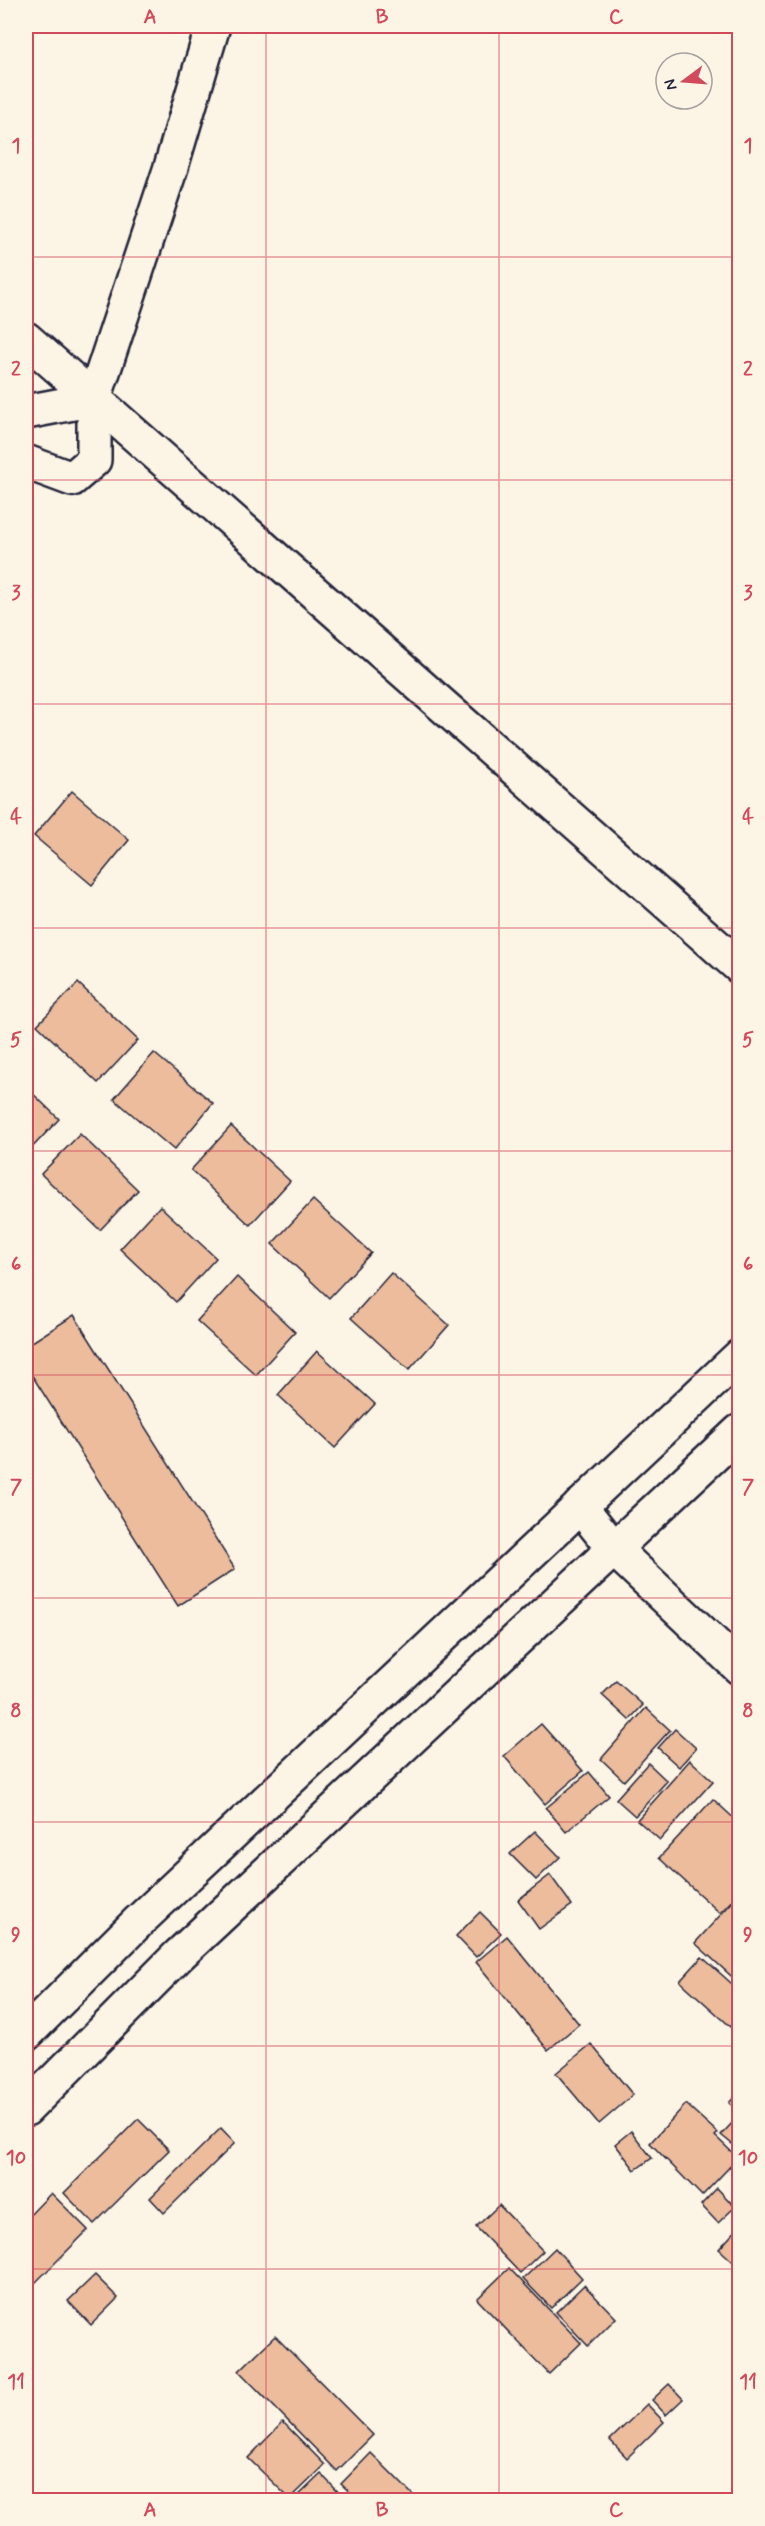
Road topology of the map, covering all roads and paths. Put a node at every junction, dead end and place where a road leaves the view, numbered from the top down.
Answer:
1 (213, 26) edge
2 (26, 339) edge
3 (94, 399) junction
4 (26, 412) edge
5 (26, 462) edge
6 (740, 967) edge
7 (740, 1356) edge
8 (740, 1431) edge
9 (580, 1506) junction
10 (614, 1549) junction
11 (740, 1668) edge
12 (26, 2034) edge
13 (26, 2109) edge

1 - 3 main road
2 - 3 main road
3 - 4 main road
3 - 5 main road
3 - 6 main road
7 - 9 main road
8 - 10 main road
9 - 10 main road
9 - 12 main road
10 - 11 main road
10 - 13 main road

